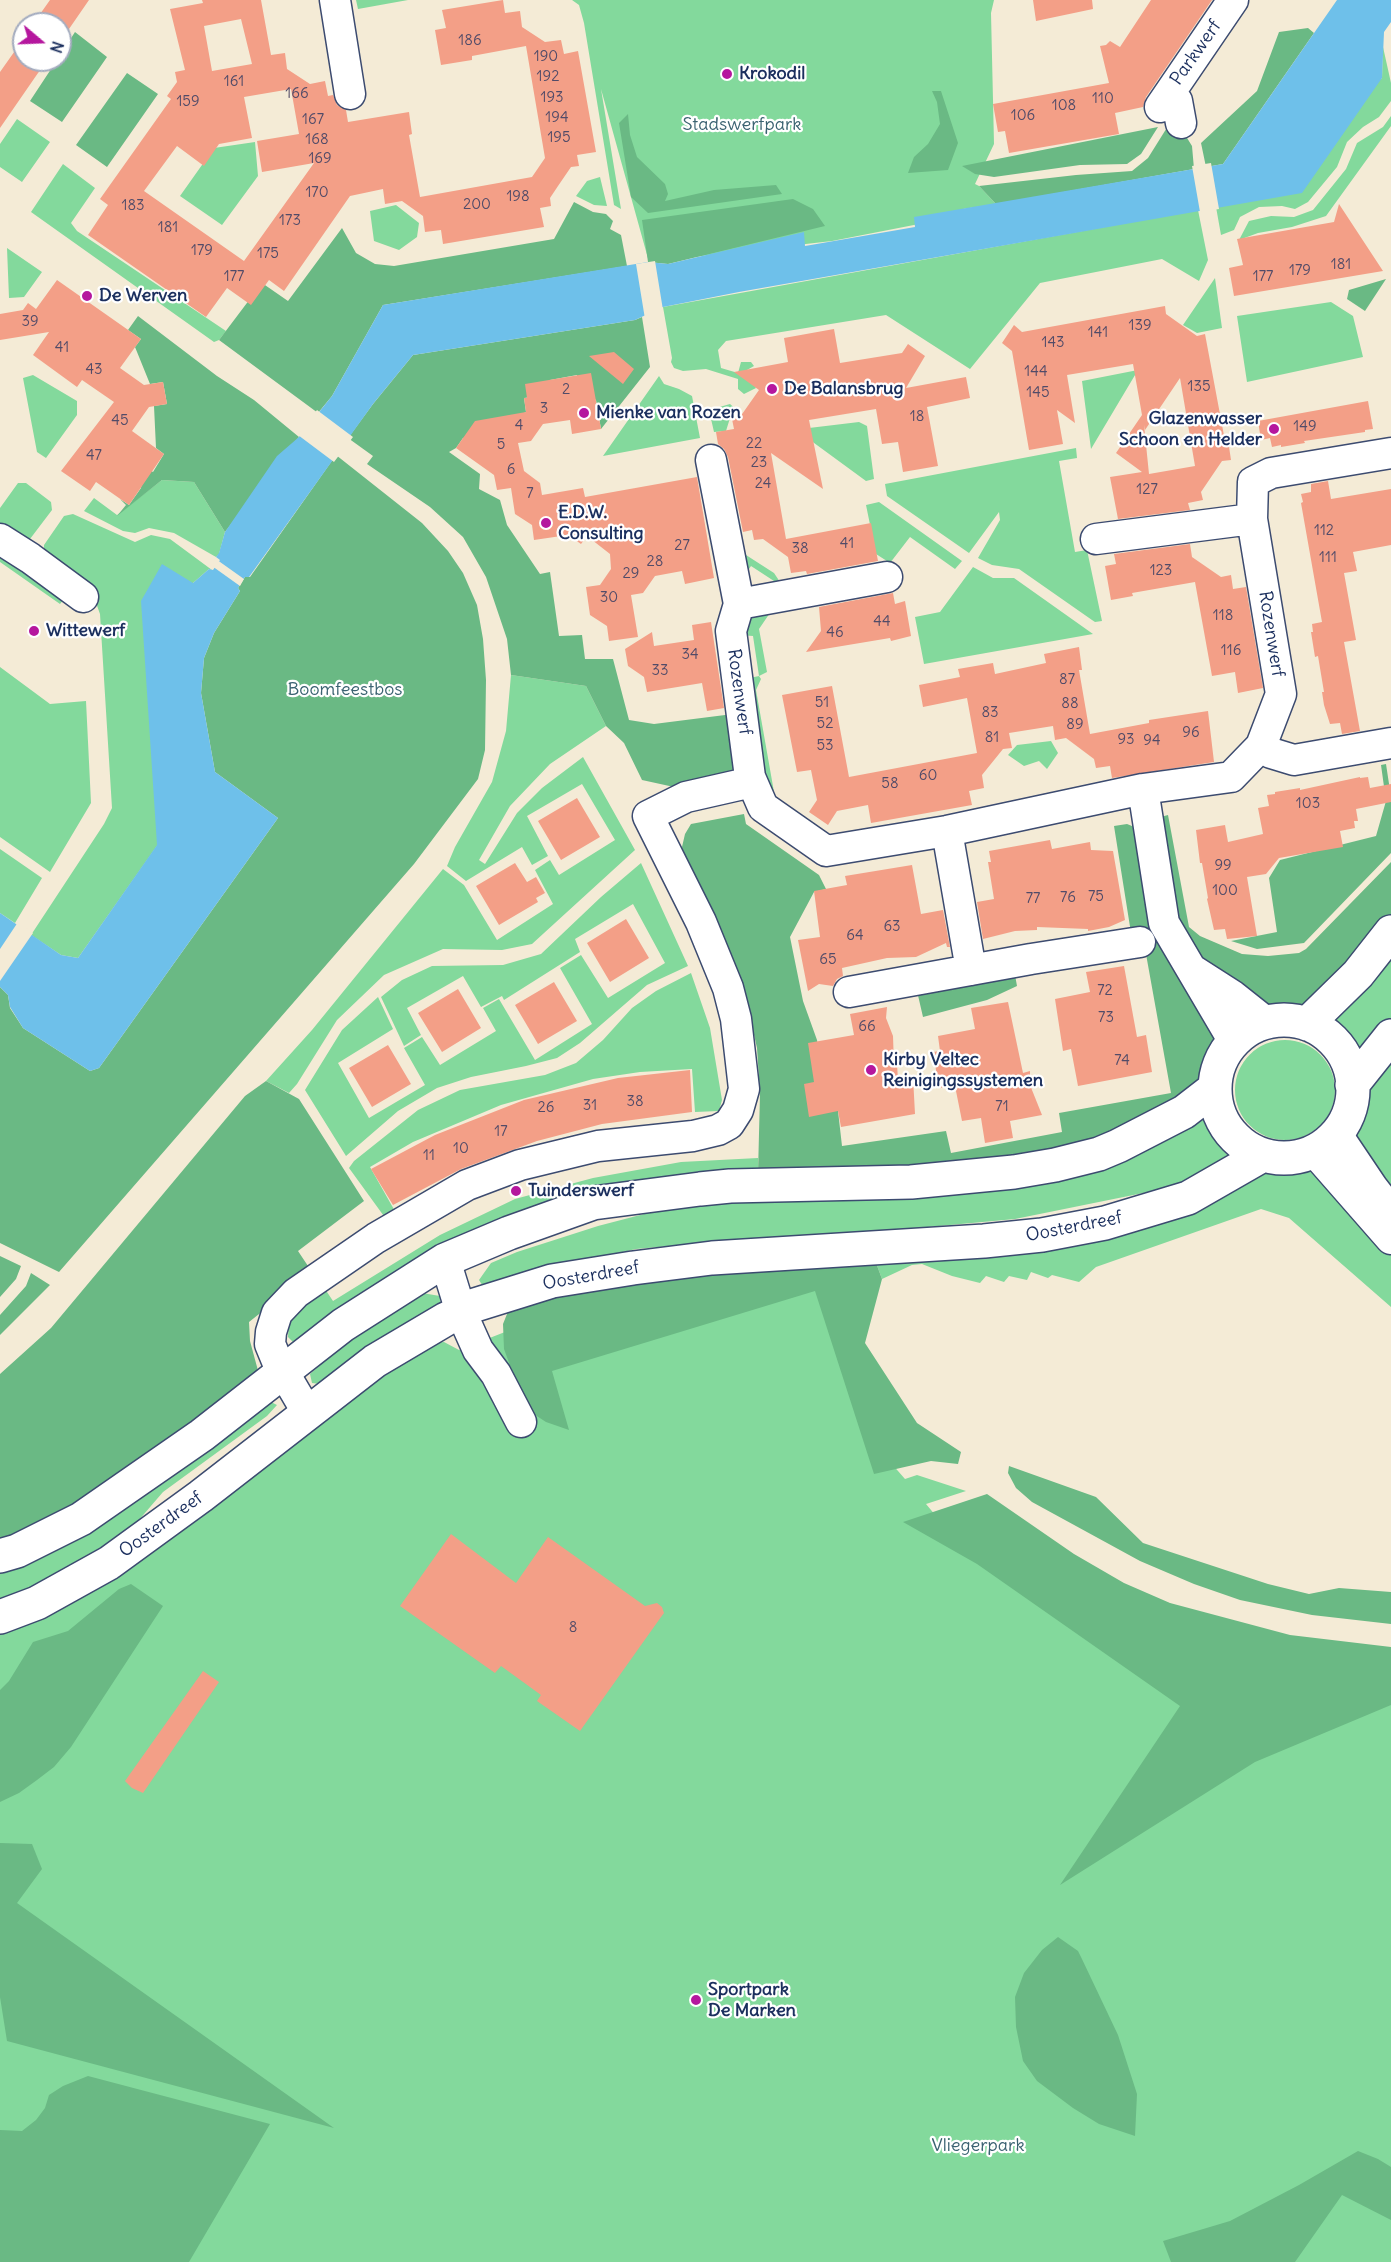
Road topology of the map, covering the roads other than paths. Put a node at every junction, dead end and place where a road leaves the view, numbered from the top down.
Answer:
1 (335, 0) edge
2 (1233, 0) edge
3 (350, 94) dead end
4 (1173, 110) dead end
5 (1391, 453) edge
6 (711, 460) dead end
7 (1252, 519) junction
8 (0, 539) edge
9 (1096, 539) dead end
10 (887, 577) dead end
11 (83, 597) dead end
12 (739, 604) junction
13 (1391, 743) edge
14 (1261, 746) junction
15 (752, 782) junction
16 (1143, 789) junction
17 (946, 831) junction
18 (1391, 932) edge
19 (1140, 942) dead end
20 (971, 970) junction
21 (1194, 972) junction
22 (849, 992) dead end
23 (1266, 1023) junction
24 (1307, 1024) junction
25 (1391, 1036) edge
26 (1234, 1042) junction
27 (1352, 1085) junction
28 (1215, 1088) junction
29 (1325, 1142) junction
30 (1263, 1155) junction
31 (1391, 1210) edge
32 (1391, 1239) edge
33 (445, 1260) junction
34 (468, 1309) junction
35 (283, 1372) junction
36 (307, 1412) junction
37 (521, 1422) dead end
38 (0, 1556) edge
39 (0, 1617) edge

1 - 3 street
2 - 4 street, Parkwerf
5 - 7 street, Rozenwerf
6 - 12 street, Rozenwerf
7 - 9 street
7 - 14 street, Rozenwerf
8 - 11 street
10 - 12 street
12 - 15 street, Rozenwerf
13 - 14 street
14 - 16 street, Rozenwerf
15 - 17 street, Rozenwerf
15 - 35 street
16 - 17 street, Rozenwerf
16 - 21 street
17 - 20 street
18 - 24 main road
19 - 20 street
20 - 22 street
21 - 23 street
21 - 26 street
23 - 24 main road
23 - 26 main road
24 - 27 main road
25 - 27 main road
26 - 28 main road
27 - 29 main road
28 - 30 main road
28 - 33 main road
29 - 30 main road
29 - 31 street
29 - 32 street
30 - 34 main road, Oosterdreef
33 - 34 street
33 - 35 main road
34 - 36 main road, Oosterdreef
34 - 37 street
35 - 36 street
35 - 38 main road
36 - 39 main road, Oosterdreef

